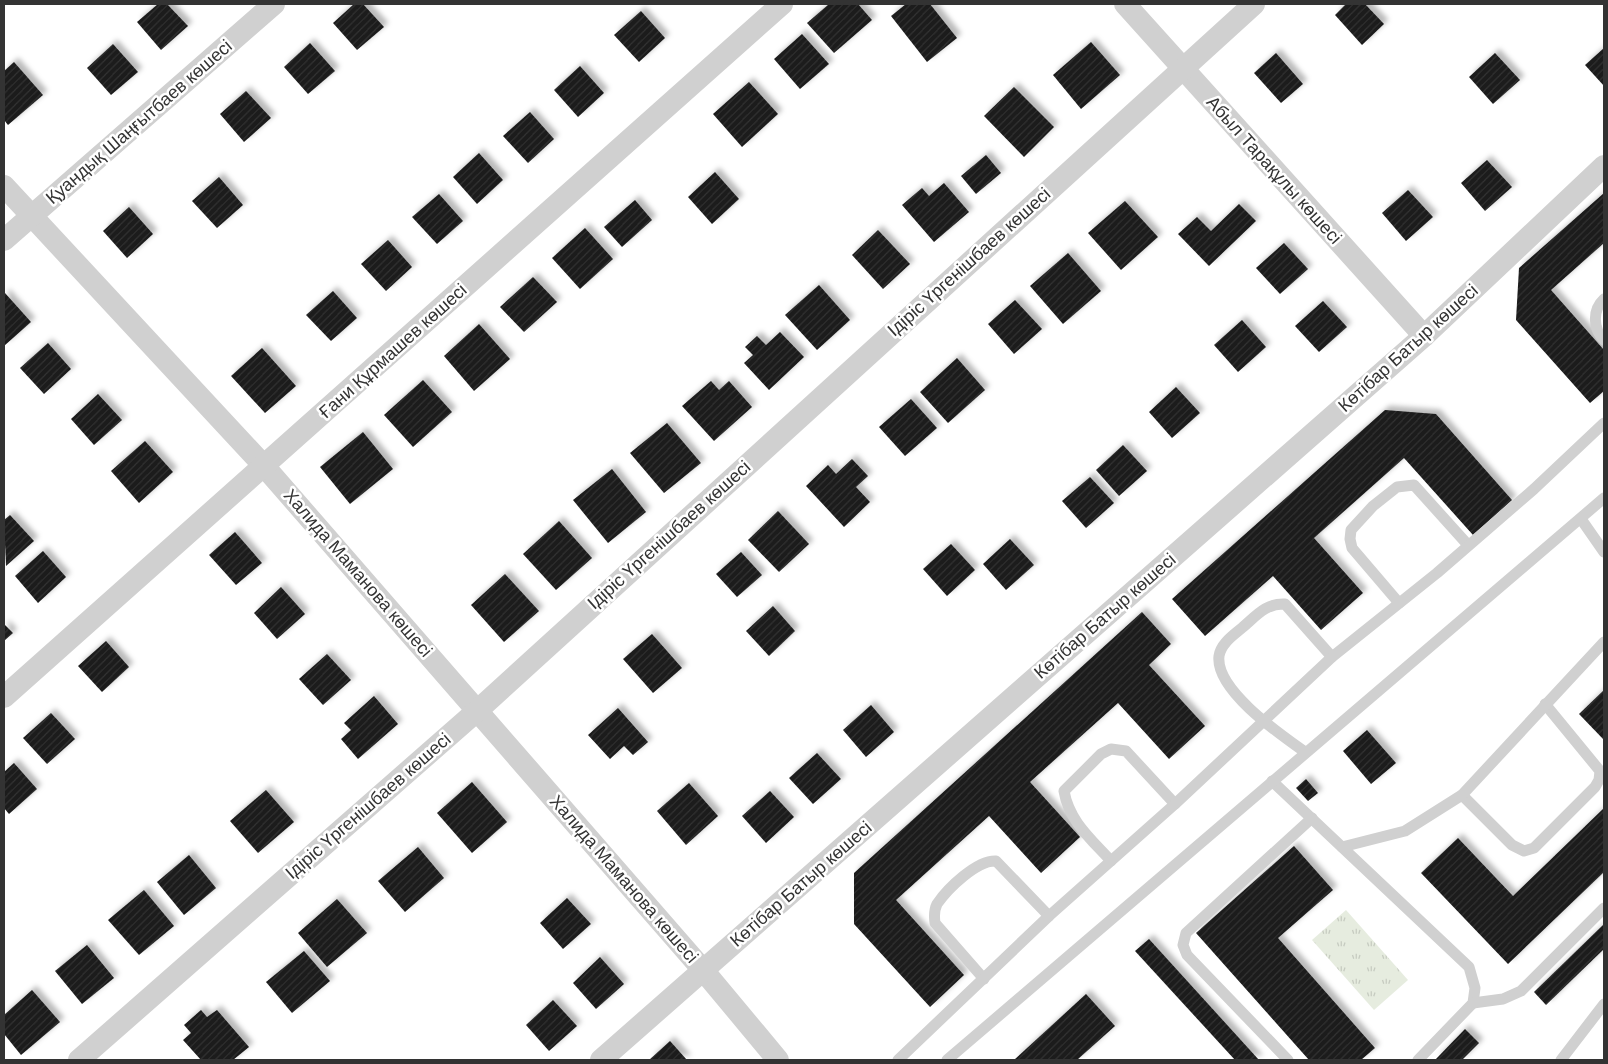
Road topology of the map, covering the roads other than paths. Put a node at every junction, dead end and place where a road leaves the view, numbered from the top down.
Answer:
1 (274, 4) edge
2 (782, 4) edge
3 (1125, 4) edge
4 (1254, 4) edge
5 (1181, 69) junction
6 (1604, 166) edge
7 (4, 186) edge
8 (30, 216) junction
9 (4, 240) edge
10 (1604, 299) edge
11 (1424, 336) junction
12 (1604, 340) edge
13 (1604, 422) edge
14 (264, 466) junction
15 (1604, 498) edge
16 (1581, 519) junction
17 (1468, 545) junction
18 (1604, 552) edge
19 (1399, 603) junction
20 (1604, 642) edge
21 (1332, 657) junction
22 (4, 697) edge
23 (1545, 704) junction
24 (478, 710) junction
25 (1262, 722) junction
26 (1305, 752) junction
27 (1272, 781) junction
28 (1462, 795) junction
29 (1175, 804) junction
30 (1312, 818) junction
31 (1342, 847) junction
32 (1111, 861) junction
33 (1604, 908) edge
34 (1049, 916) junction
35 (703, 970) junction
36 (984, 979) junction
37 (1473, 1003) junction
38 (1604, 1004) edge
39 (79, 1060) edge
40 (601, 1060) edge
41 (778, 1060) edge
42 (898, 1060) edge
43 (947, 1060) edge
44 (1288, 1060) edge
45 (1418, 1060) edge
46 (1561, 1060) edge

1 - 8 street, Қуандық Шаңғытбаев көшесі
2 - 14 street, Ғани Құрмашев көшесі
3 - 5 street, Абыл Тарақұлы көшесі
4 - 5 street, Ідіріс Үргенішбаев көшесі
5 - 11 street, Абыл Тарақұлы көшесі
5 - 24 street, Ідіріс Үргенішбаев көшесі
6 - 11 street, Көтібар Батыр көшесі
7 - 8 street, Халида Маманова көшесі
8 - 9 street, Қуандық Шаңғытбаев көшесі
8 - 14 street, Халида Маманова көшесі
10 - 12 lane
11 - 35 street, Көтібар Батыр көшесі
13 - 17 lane
14 - 22 street, Ғани Құрмашев көшесі
14 - 24 street, Халида Маманова көшесі
15 - 16 lane
16 - 18 lane
16 - 26 lane
17 - 19 lane
17 - 19 lane
19 - 21 lane
20 - 23 lane
21 - 25 lane
21 - 25 lane
23 - 28 lane
23 - 28 lane
24 - 35 street, Халида Маманова көшесі
24 - 39 street, Ідіріс Үргенішбаев көшесі
25 - 26 lane
25 - 29 lane
26 - 27 lane
27 - 30 lane
27 - 43 lane
28 - 31 lane
29 - 32 lane
29 - 32 lane
30 - 31 lane
30 - 44 lane
31 - 37 lane
32 - 34 lane
33 - 37 lane
34 - 36 lane
34 - 36 lane
35 - 40 street, Көтібар Батыр көшесі
35 - 41 street, Халида Маманова көшесі
36 - 42 lane
37 - 45 lane
38 - 46 lane

